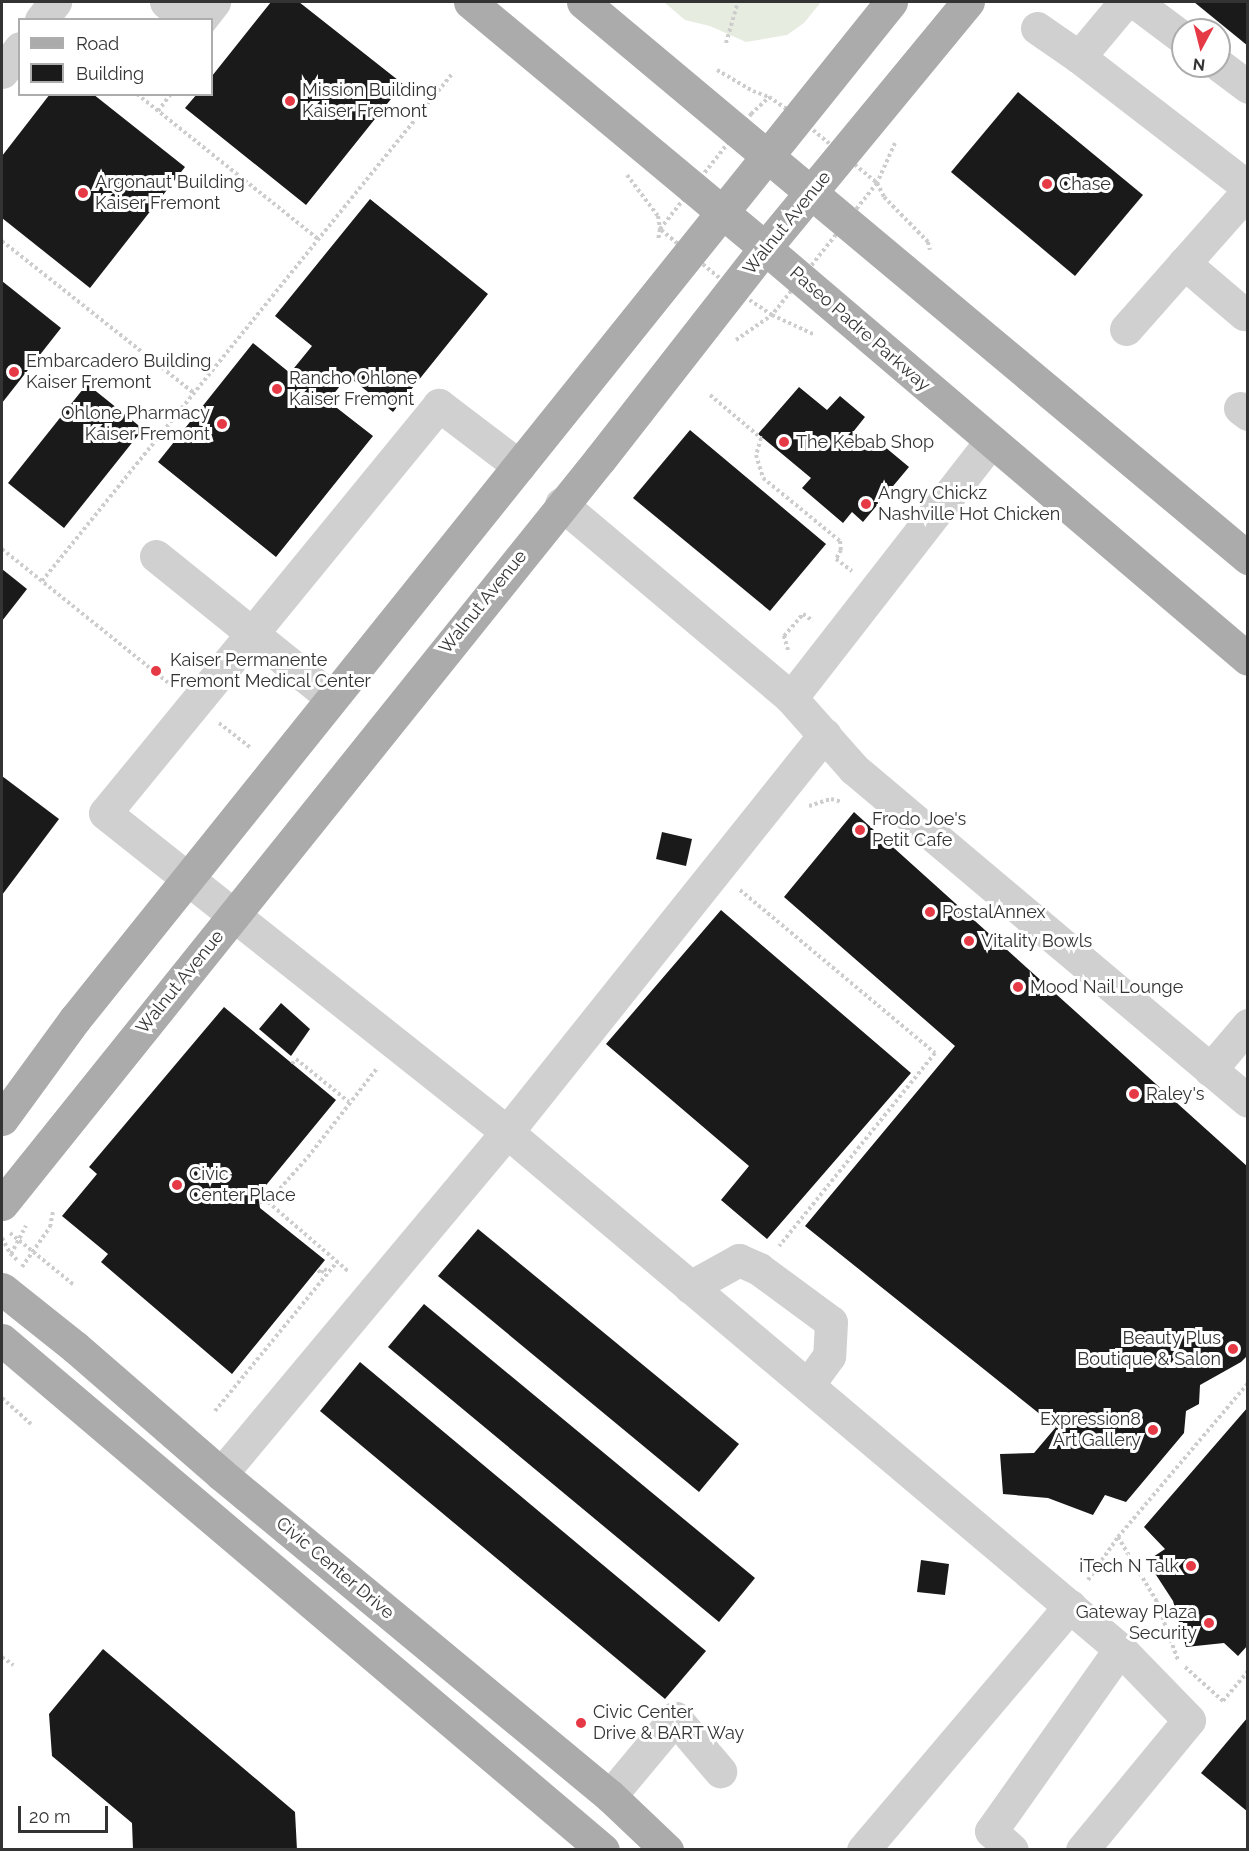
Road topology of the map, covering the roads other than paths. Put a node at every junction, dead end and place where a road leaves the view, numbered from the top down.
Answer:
1 (55, 2) edge
2 (166, 2) edge
3 (214, 2) edge
4 (470, 2) edge
5 (583, 2) edge
6 (891, 2) edge
7 (968, 2) edge
8 (1125, 2) edge
9 (1135, 2) edge
10 (43, 18) edge
11 (187, 18) edge
12 (202, 18) edge
13 (1037, 28) dead end
14 (1171, 29) edge
15 (18, 51) edge
16 (1079, 57) junction
17 (2, 72) edge
18 (1231, 74) edge
19 (1248, 87) edge
20 (766, 155) junction
21 (1248, 189) edge
22 (812, 193) junction
23 (722, 212) junction
24 (765, 248) junction
25 (1184, 263) junction
26 (1244, 314) dead end
27 (1126, 329) dead end
28 (991, 441) junction
29 (519, 466) junction
30 (561, 504) junction
31 (156, 556) dead end
32 (1248, 558) edge
33 (251, 635) junction
34 (1248, 660) edge
35 (332, 698) junction
36 (791, 698) junction
37 (825, 734) junction
38 (188, 879) junction
39 (233, 916) junction
40 (1248, 1025) edge
41 (1210, 1070) junction
42 (1248, 1101) edge
43 (2, 1119) edge
44 (507, 1132) junction
45 (3, 1216) edge
46 (9, 1282) edge
47 (690, 1287) junction
48 (2, 1341) edge
49 (808, 1385) junction
50 (221, 1474) junction
51 (1070, 1606) junction
52 (1120, 1649) junction
53 (720, 1771) dead end
54 (610, 1796) junction
55 (603, 1850) edge
56 (667, 1850) edge
57 (862, 1850) edge
58 (1012, 1850) edge
59 (1082, 1850) edge

1 - 10 lane
2 - 11 lane
3 - 12 lane
4 - 23 main road, Paseo Padre Parkway
5 - 20 main road
6 - 20 main road
7 - 22 main road, Walnut Avenue
8 - 16 lane
9 - 14 lane
13 - 16 lane
15 - 17 lane
16 - 21 lane
18 - 19 lane
20 - 22 main road
20 - 23 main road
21 - 25 lane
22 - 24 main road, Walnut Avenue
22 - 32 main road
23 - 24 main road, Paseo Padre Parkway
23 - 29 main road
24 - 28 main road, Paseo Padre Parkway
24 - 30 main road, Walnut Avenue
25 - 26 lane
25 - 27 lane
28 - 34 main road, Paseo Padre Parkway
28 - 36 lane
29 - 33 lane
29 - 35 main road
30 - 36 lane
30 - 39 main road, Walnut Avenue
31 - 33 lane
33 - 35 lane
33 - 38 lane
35 - 38 main road
36 - 37 lane
37 - 41 lane
37 - 44 lane
38 - 39 lane
38 - 43 main road
39 - 44 lane
39 - 45 main road, Walnut Avenue
40 - 41 lane
41 - 42 lane
44 - 47 lane
44 - 50 lane
46 - 50 main road, Civic Center Drive
47 - 49 lane
47 - 49 lane
48 - 55 main road
49 - 51 lane
50 - 54 main road, Civic Center Drive
51 - 52 lane
51 - 57 lane
52 - 58 lane
52 - 59 lane
53 - 54 lane
54 - 56 main road, Civic Center Drive

